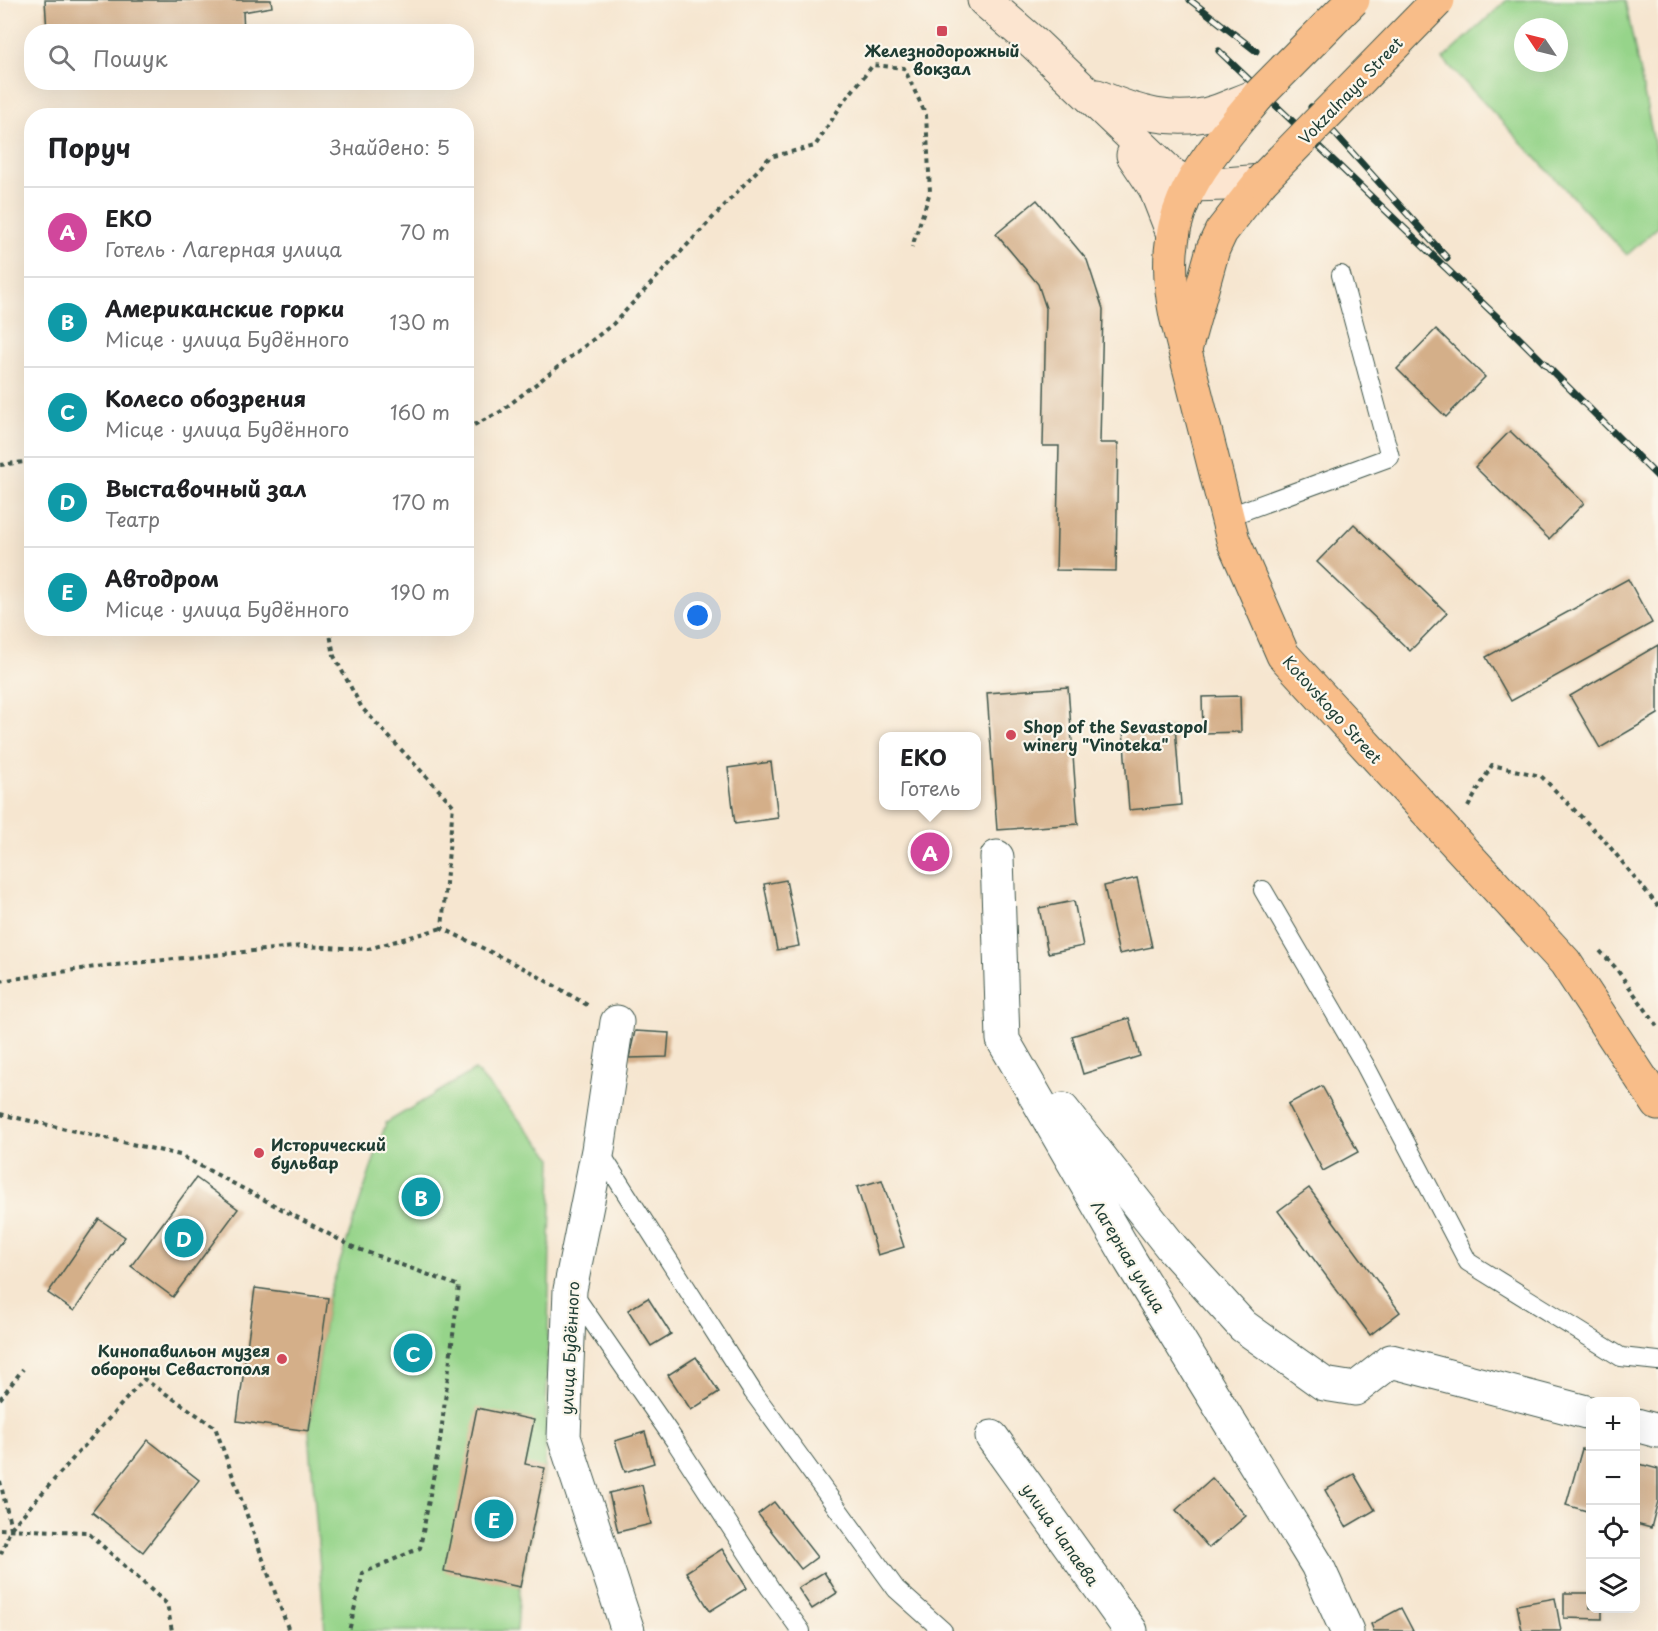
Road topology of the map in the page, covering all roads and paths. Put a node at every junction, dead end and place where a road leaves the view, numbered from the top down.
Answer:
1 (984, 0) edge
2 (1353, 0) edge
3 (1438, 0) edge
4 (1085, 91) junction
5 (1258, 95) junction
6 (1261, 181) junction
7 (1190, 185) junction
8 (1173, 234) junction
9 (912, 247) dead end
10 (1341, 275) dead end
11 (1184, 352) junction
12 (474, 425) edge
13 (24, 462) edge
14 (0, 465) edge
15 (1227, 517) junction
16 (330, 636) edge
17 (1463, 816) dead end
18 (998, 857) dead end
19 (1263, 890) dead end
20 (1658, 906) edge
21 (442, 928) junction
22 (1593, 944) dead end
23 (0, 981) edge
24 (617, 1022) joint
25 (1658, 1027) edge
26 (1003, 1040) junction
27 (1658, 1104) edge
28 (0, 1114) edge
29 (598, 1150) junction
30 (570, 1290) junction
31 (1658, 1361) edge
32 (23, 1369) dead end
33 (0, 1399) edge
34 (1586, 1412) edge
35 (1640, 1426) edge
36 (1658, 1431) edge
37 (992, 1437) dead end
38 (0, 1481) edge
39 (11, 1528) junction
40 (0, 1529) edge
41 (0, 1556) edge
42 (172, 1631) edge
43 (289, 1631) edge
44 (349, 1631) edge
45 (628, 1631) edge
46 (801, 1631) edge
47 (943, 1631) edge
48 (1131, 1631) edge
49 (1347, 1631) edge

1 - 4 main road
2 - 5 main road, bridge
3 - 6 main road, Vokzalnaya Street, bridge
4 - 5 main road
4 - 7 main road
4 - 8 main road
5 - 7 main road, Kotovskogo Street
6 - 7 main road
6 - 11 main road
7 - 8 main road, Kotovskogo Street
8 - 11 main road, Kotovskogo Street
9 - 12 path
10 - 15 lane
11 - 15 main road, Kotovskogo Street
13 - 14 path
15 - 27 main road, Kotovskogo Street
16 - 21 path
17 - 20 path
18 - 26 street, Лагерная улица
19 - 31 lane
21 - 23 path
21 - 24 path
22 - 25 path
24 - 29 street, улица Будённого
26 - 34 street
26 - 49 street, Лагерная улица
28 - 44 path
29 - 30 street, улица Будённого
29 - 47 lane
30 - 45 street, улица Будённого
30 - 46 lane
32 - 33 path
35 - 36 street
37 - 48 street, улица Чапаева
38 - 39 path
39 - 40 path
39 - 41 path
39 - 42 path
39 - 43 path

